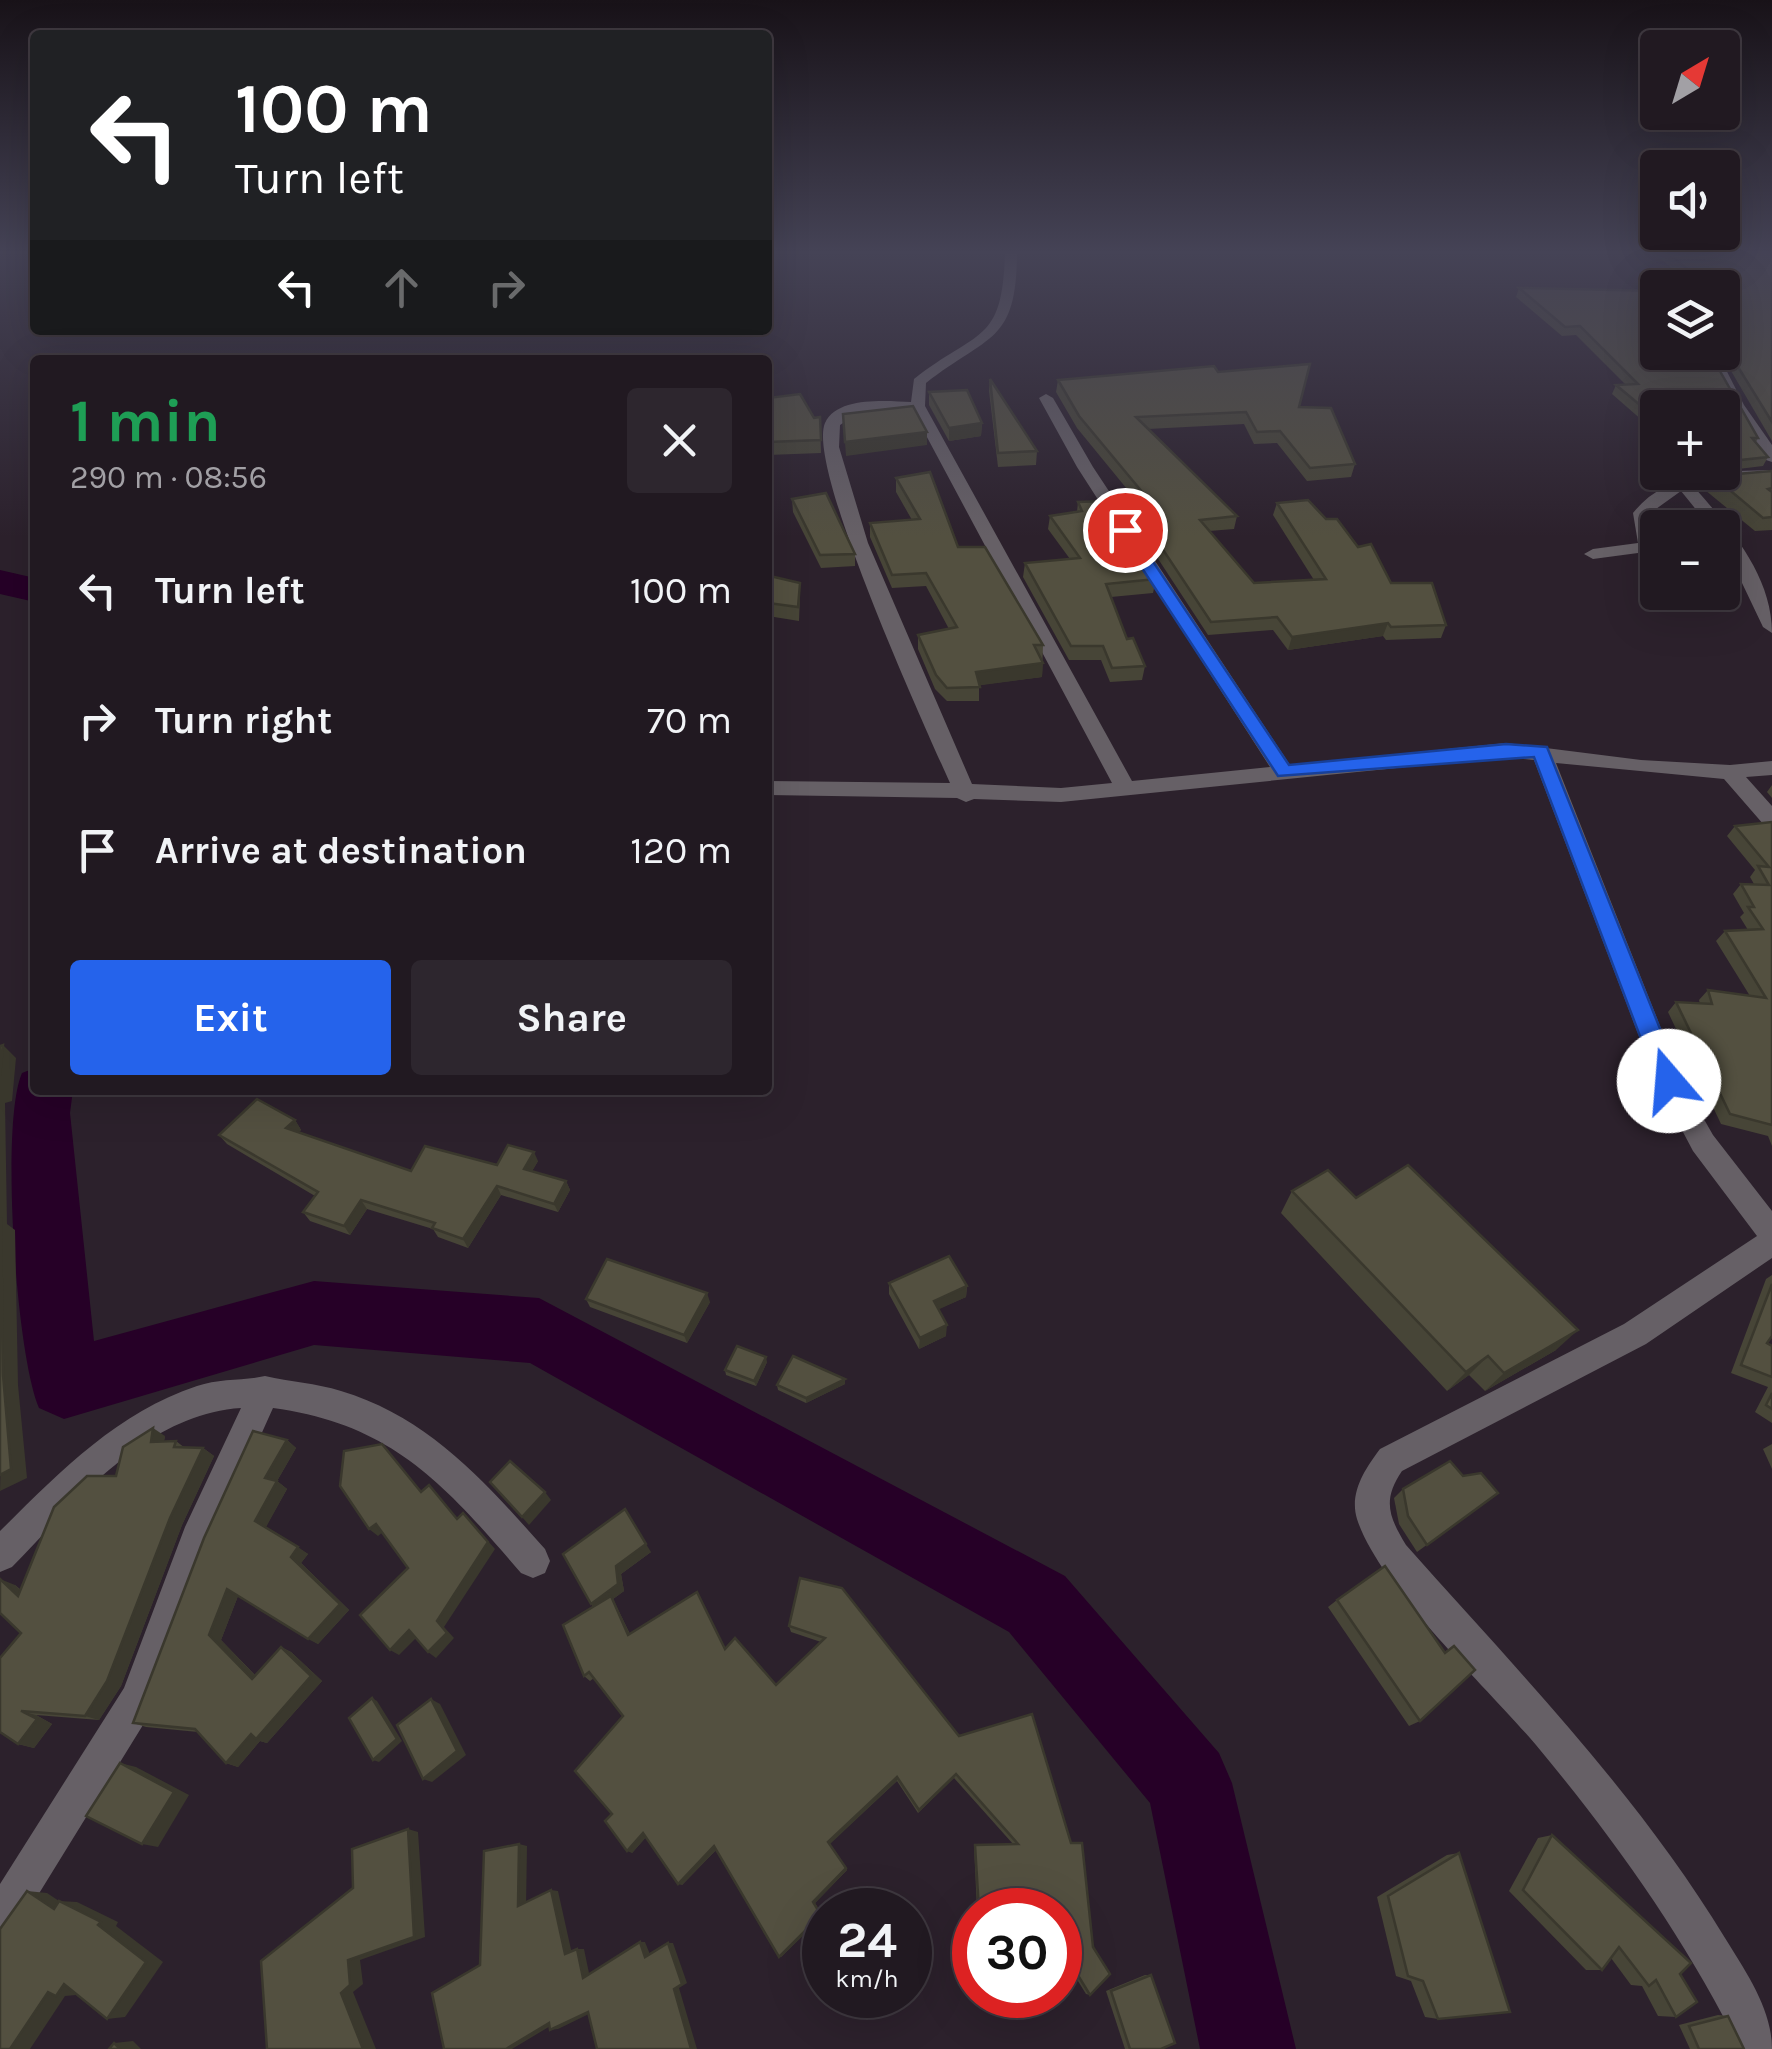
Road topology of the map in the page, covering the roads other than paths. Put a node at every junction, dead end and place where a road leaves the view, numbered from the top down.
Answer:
1 (975, 346) edge
2 (1719, 370) edge
3 (1046, 398) dead end
4 (918, 406) junction
5 (1772, 456) edge
6 (1772, 475) edge
7 (1740, 476) edge
8 (1675, 490) edge
9 (1688, 490) edge
10 (1593, 554) dead end
11 (1772, 626) edge
12 (1541, 752) junction
13 (1772, 768) edge
14 (1284, 772) junction
15 (1730, 772) junction
16 (772, 788) edge
17 (1126, 789) junction
18 (966, 794) junction
19 (1772, 820) edge
20 (1772, 1233) edge
21 (1772, 1242) edge
22 (265, 1391) junction
23 (0, 1555) edge
24 (533, 1561) dead end
25 (0, 1920) edge
26 (1762, 2049) edge

1 - 4 street
2 - 5 street
3 - 14 street
4 - 17 street
4 - 18 street
6 - 7 street
8 - 10 street
9 - 11 street
12 - 14 street
12 - 15 street
12 - 20 street
13 - 15 street
14 - 17 street
15 - 19 street
16 - 18 street
17 - 18 street
21 - 26 street
22 - 23 street
22 - 24 street
22 - 25 street

